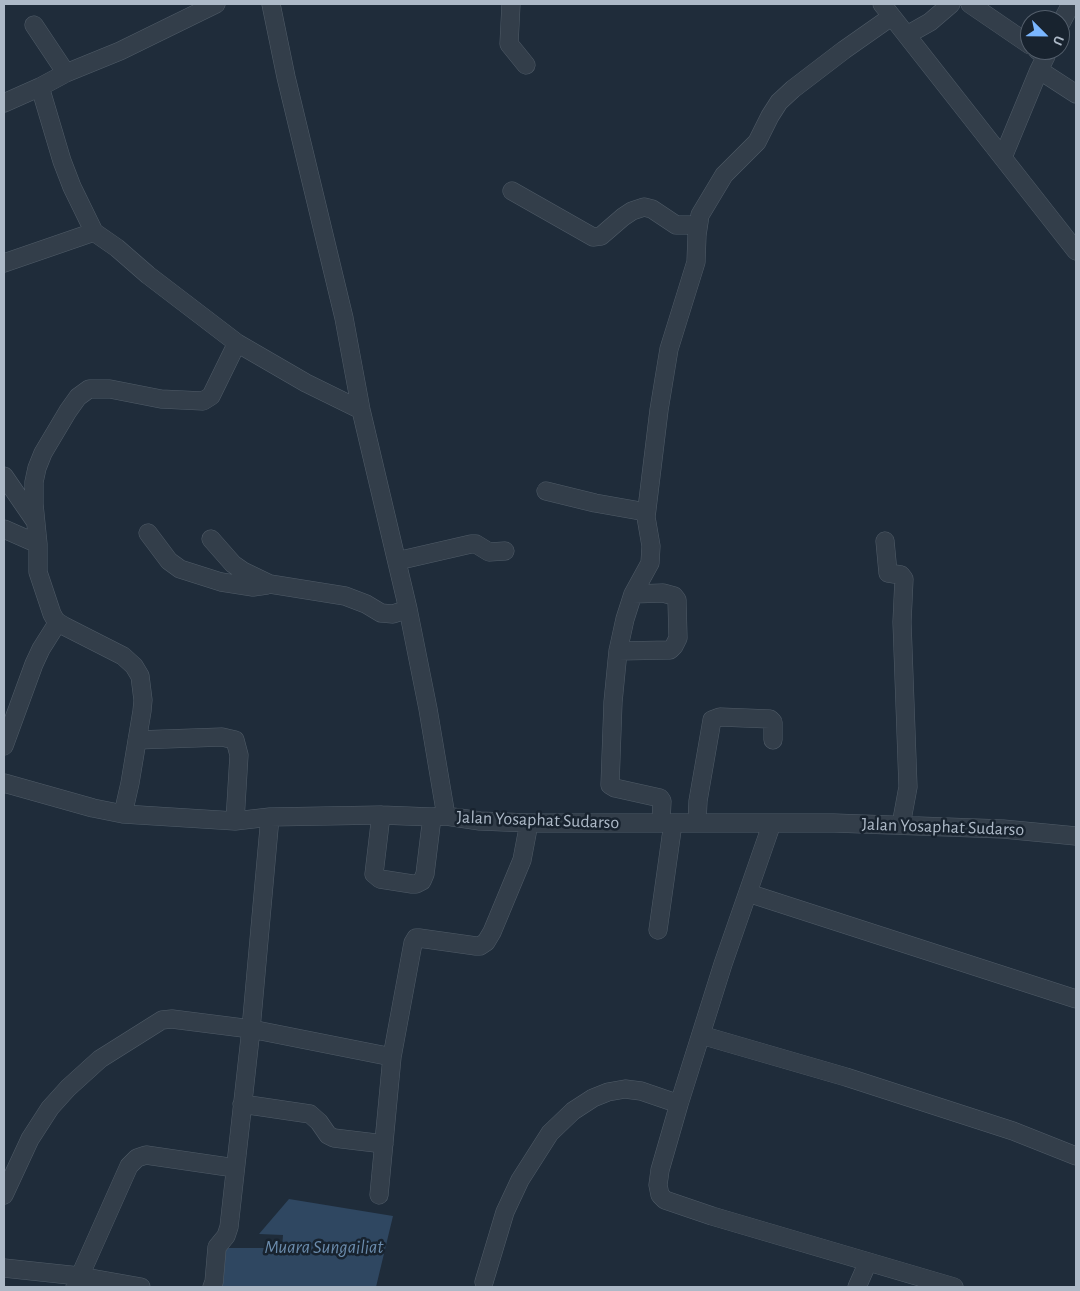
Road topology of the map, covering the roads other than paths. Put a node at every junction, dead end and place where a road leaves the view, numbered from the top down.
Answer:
1 (216, 4) edge
2 (270, 4) edge
3 (510, 4) edge
4 (951, 4) edge
5 (970, 4) edge
6 (887, 10) edge
7 (34, 25) dead end
8 (907, 34) junction
9 (1020, 39) edge
10 (1038, 60) edge
11 (1046, 60) edge
12 (526, 65) dead end
13 (66, 73) junction
14 (40, 87) junction
15 (1076, 94) edge
16 (4, 103) edge
17 (996, 148) junction
18 (512, 191) dead end
19 (698, 225) junction
20 (94, 232) junction
21 (1076, 251) edge
22 (4, 263) edge
23 (237, 343) junction
24 (361, 410) junction
25 (4, 476) edge
26 (546, 491) dead end
27 (646, 512) junction
28 (36, 522) junction
29 (4, 529) edge
30 (148, 534) dead end
31 (211, 539) dead end
32 (886, 541) dead end
33 (38, 544) junction
34 (505, 551) dead end
35 (397, 561) junction
36 (270, 584) junction
37 (633, 594) junction
38 (408, 609) junction
39 (58, 622) junction
40 (618, 651) junction
41 (137, 740) junction
42 (773, 740) dead end
43 (4, 746) edge
44 (4, 784) edge
45 (697, 813) junction
46 (123, 814) junction
47 (381, 815) junction
48 (903, 815) junction
49 (270, 817) junction
50 (439, 817) junction
51 (235, 821) junction
52 (529, 823) junction
53 (667, 823) junction
54 (772, 824) junction
55 (1076, 836) edge
56 (748, 893) junction
57 (658, 930) dead end
58 (1076, 999) edge
59 (251, 1030) junction
60 (701, 1035) junction
61 (392, 1057) junction
62 (242, 1104) junction
63 (679, 1104) junction
64 (384, 1144) junction
65 (1076, 1156) edge
66 (235, 1168) junction
67 (4, 1195) edge
68 (379, 1195) dead end
69 (868, 1262) junction
70 (4, 1268) edge
71 (77, 1282) edge
72 (484, 1282) dead end
73 (141, 1287) edge
74 (212, 1287) edge
75 (857, 1287) edge
76 (954, 1287) edge

1 - 13 street
2 - 24 street
3 - 12 street
4 - 8 street
5 - 9 street
6 - 8 street
6 - 19 street
7 - 13 street
8 - 17 street
10 - 17 street
11 - 15 street
13 - 14 street
14 - 16 street
14 - 20 street
17 - 21 street
18 - 19 street
19 - 27 street
20 - 22 street
20 - 23 street
23 - 24 street
23 - 28 street
24 - 35 street
25 - 28 street
26 - 27 street
27 - 37 street
28 - 33 street
29 - 33 street
30 - 36 street
31 - 36 street
32 - 48 street
33 - 39 street
34 - 35 street
35 - 38 street
36 - 38 street
37 - 40 street
37 - 40 street
38 - 50 street
39 - 41 street
39 - 43 street
40 - 53 street
41 - 46 street
41 - 51 street
42 - 45 street
44 - 46 street, Jalan Yosaphat Sudarso
45 - 53 street, Jalan Yosaphat Sudarso
45 - 54 street, Jalan Yosaphat Sudarso
46 - 51 street, Jalan Yosaphat Sudarso
47 - 49 street, Jalan Yosaphat Sudarso
47 - 50 street, Jalan Yosaphat Sudarso
47 - 50 street
48 - 54 street, Jalan Yosaphat Sudarso
48 - 55 street, Jalan Yosaphat Sudarso
49 - 51 street, Jalan Yosaphat Sudarso
49 - 59 street
50 - 52 street, Jalan Yosaphat Sudarso
52 - 53 street, Jalan Yosaphat Sudarso
52 - 61 street
53 - 57 street
54 - 56 street
56 - 58 street
56 - 60 street
59 - 61 street
59 - 62 street
59 - 67 street
60 - 63 street
60 - 65 street
61 - 64 street
62 - 64 street
62 - 66 street
63 - 69 street
63 - 72 street
64 - 68 street
66 - 71 street
66 - 74 street
69 - 75 street
69 - 76 street
70 - 71 street
71 - 73 street

